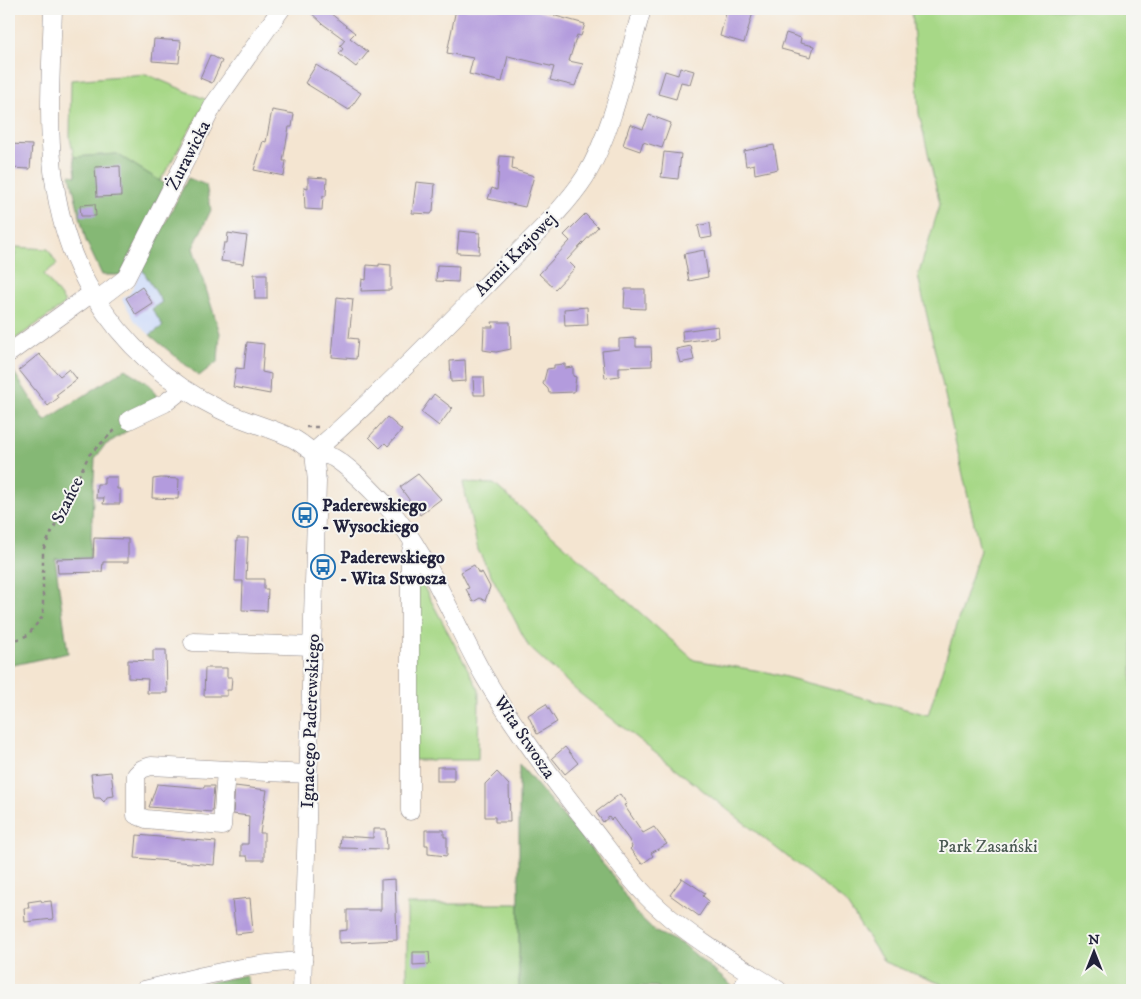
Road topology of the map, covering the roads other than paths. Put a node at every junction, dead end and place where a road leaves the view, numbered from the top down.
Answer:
1 (53, 9) edge
2 (282, 9) edge
3 (642, 9) edge
4 (94, 296) junction
5 (9, 353) edge
6 (183, 389) junction
7 (129, 420) road end
8 (314, 452) junction
9 (413, 544) junction
10 (193, 642) dead end
11 (312, 646) junction
12 (226, 770) junction
13 (308, 774) junction
14 (410, 811) dead end
15 (302, 961) junction
16 (751, 973) junction
17 (144, 990) edge
18 (302, 990) edge
19 (741, 990) edge
20 (778, 990) edge

1 - 4 street, Wita Stwosza
2 - 4 street, Żurawicka
3 - 8 street, Armii Krajowej
4 - 5 street, Żurawicka
4 - 6 street, Wita Stwosza
6 - 7 street
6 - 8 street, Wita Stwosza
8 - 9 street, Wita Stwosza
8 - 11 street, Ignacego Paderewskiego
9 - 14 street
9 - 16 street, Wita Stwosza
10 - 11 street
11 - 13 street, Ignacego Paderewskiego
12 - 12 street
12 - 13 street
13 - 15 street, Ignacego Paderewskiego
15 - 17 street
15 - 18 street, Ignacego Paderewskiego
16 - 19 street
16 - 20 street, Wita Stwosza

